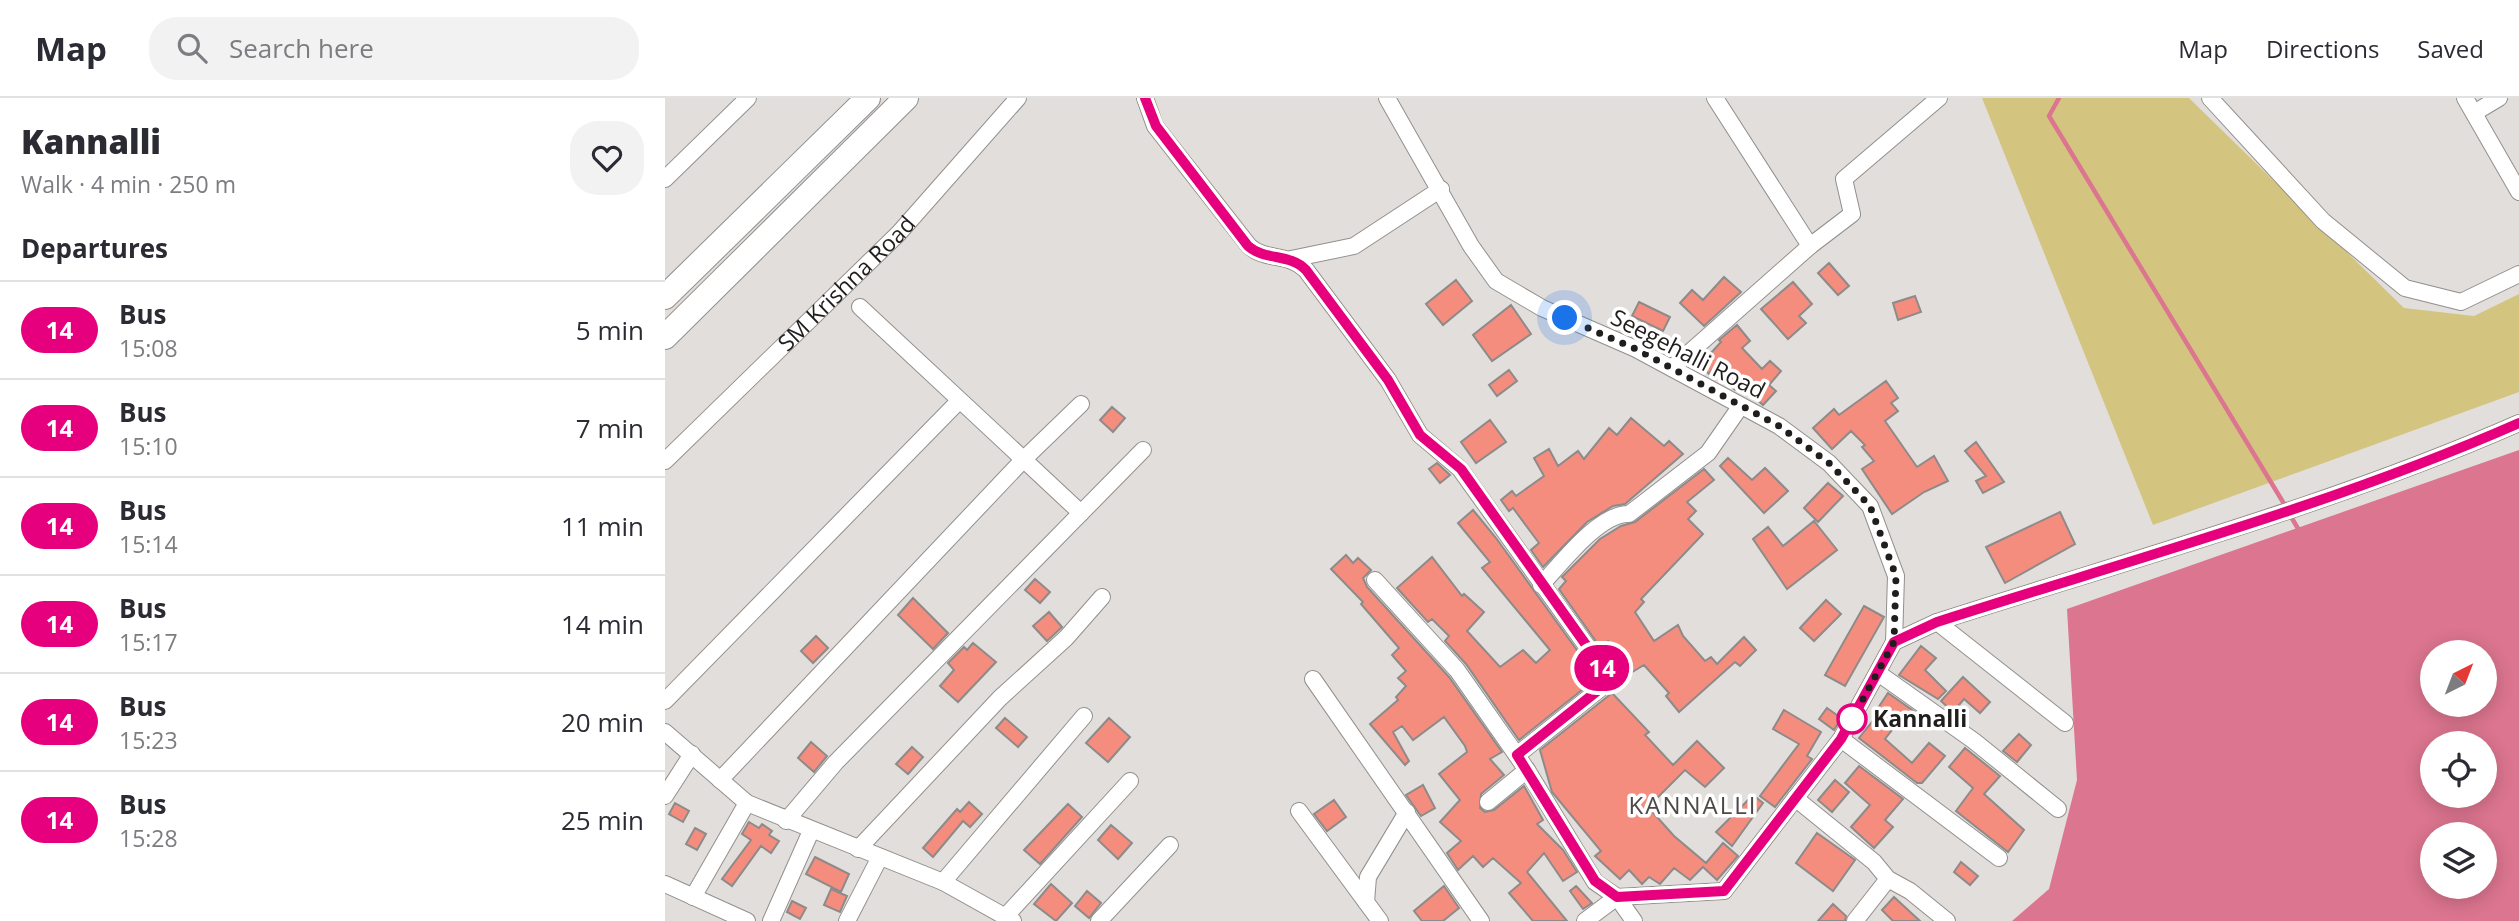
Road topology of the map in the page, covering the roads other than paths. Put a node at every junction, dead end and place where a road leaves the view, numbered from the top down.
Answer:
1 (748, 98) edge
2 (868, 98) edge
3 (906, 98) edge
4 (1018, 98) edge
5 (1145, 98) edge
6 (1387, 98) edge
7 (1715, 98) edge
8 (1939, 98) edge
9 (2210, 98) edge
10 (2465, 98) edge
11 (2499, 98) edge
12 (2474, 113) junction
13 (665, 179) edge
14 (2517, 184) edge
15 (1441, 189) junction
16 (1811, 246) junction
17 (1291, 258) junction
18 (2519, 274) edge
19 (665, 297) edge
20 (860, 307) dead end
21 (665, 337) edge
22 (1672, 368) junction
23 (960, 401) junction
24 (1081, 404) dead end
25 (1740, 407) junction
26 (2519, 423) edge
27 (1143, 450) dead end
28 (1023, 460) junction
29 (665, 461) edge
30 (1081, 513) junction
31 (1375, 580) dead end
32 (1541, 585) junction
33 (1101, 597) dead end
34 (1937, 622) junction
35 (1894, 642) junction
36 (1878, 673) junction
37 (1313, 680) dead end
38 (665, 701) edge
39 (1084, 716) dead end
40 (2065, 723) dead end
41 (665, 732) edge
42 (1841, 739) junction
43 (692, 754) junction
44 (1517, 755) junction
45 (1527, 770) junction
46 (720, 780) junction
47 (1130, 781) dead end
48 (665, 796) edge
49 (1795, 798) junction
50 (1488, 802) dead end
51 (747, 803) junction
52 (2058, 809) dead end
53 (1299, 811) dead end
54 (1407, 812) junction
55 (786, 821) junction
56 (811, 831) junction
57 (1170, 845) dead end
58 (858, 849) junction
59 (880, 858) junction
60 (1999, 858) dead end
61 (1888, 879) junction
62 (943, 882) junction
63 (665, 884) edge
64 (694, 897) junction
65 (1617, 897) junction
66 (1366, 902) junction
67 (1009, 919) edge
68 (747, 921) edge
69 (771, 921) edge
70 (848, 921) edge
71 (1100, 921) edge
72 (1380, 921) edge
73 (1481, 921) edge
74 (1585, 921) edge
75 (1634, 921) edge
76 (1855, 921) edge
77 (1947, 921) edge

1 - 13 street
2 - 19 highway
3 - 21 highway
4 - 29 street, SM Krishna Road
5 - 17 street
6 - 15 street, Seegehalli Road
7 - 16 street
8 - 16 street
9 - 18 street
10 - 12 street
11 - 12 street
12 - 14 street
15 - 17 street
15 - 22 street, Seegehalli Road
16 - 22 street
17 - 32 street
20 - 23 street
22 - 25 street, Seegehalli Road
23 - 28 street
23 - 38 street
24 - 28 street
25 - 32 street
25 - 35 street, Seegehalli Road
26 - 34 street
27 - 30 street
28 - 30 street
28 - 46 street
30 - 55 street
31 - 44 street
32 - 44 street
33 - 58 street
34 - 35 street
34 - 40 street
35 - 36 street
36 - 42 street
36 - 52 street
37 - 54 street
39 - 62 street
41 - 43 street
42 - 49 street
42 - 60 street
43 - 46 street
43 - 48 street
44 - 45 street
45 - 50 street
45 - 65 street
46 - 51 street
47 - 67 street
49 - 61 street
49 - 65 street
51 - 55 street
51 - 64 street
53 - 66 street
54 - 66 street
54 - 73 street
55 - 56 street
56 - 58 street
56 - 69 street
57 - 71 street
58 - 59 street
59 - 62 street
59 - 70 street
61 - 76 street
61 - 77 street
62 - 67 street
63 - 64 street
64 - 68 street
65 - 74 street
65 - 75 street
66 - 72 street

